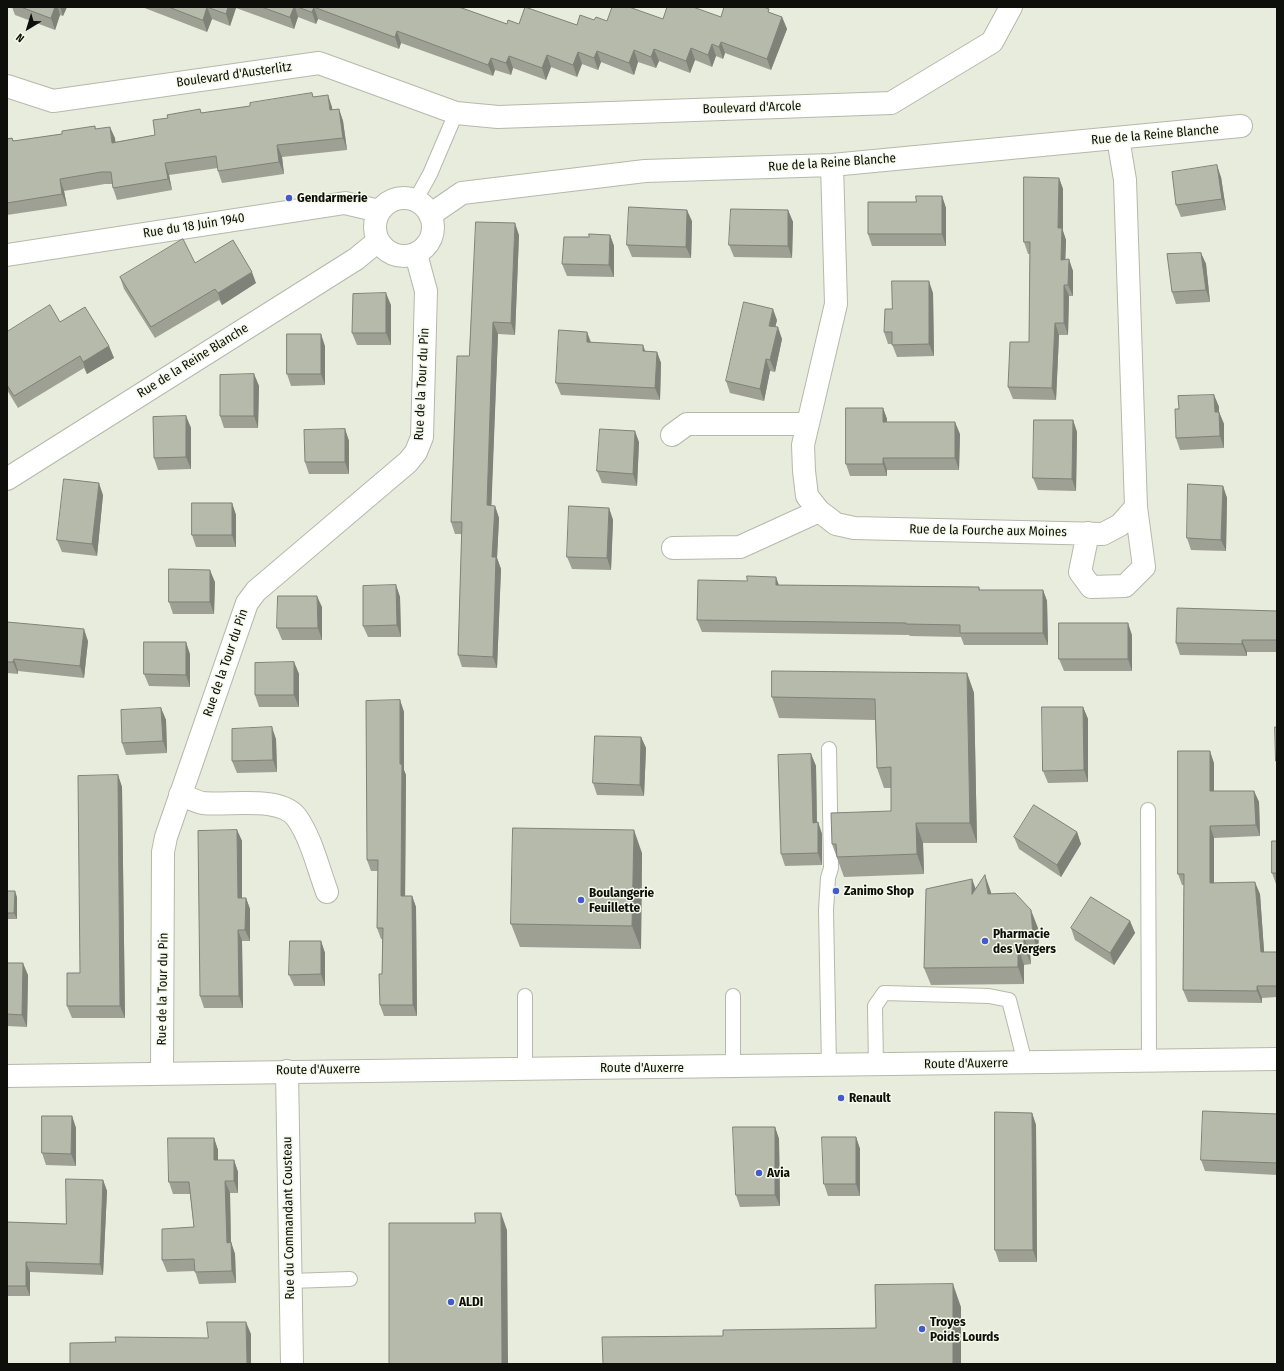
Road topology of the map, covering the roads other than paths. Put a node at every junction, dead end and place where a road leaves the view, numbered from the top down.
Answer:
1 (1011, 7) edge
2 (7, 86) edge
3 (456, 113) junction
4 (1241, 126) dead end
5 (1118, 138) junction
6 (832, 165) junction
7 (423, 208) junction
8 (380, 211) junction
9 (378, 241) junction
10 (416, 254) junction
11 (7, 255) edge
12 (808, 424) junction
13 (672, 435) dead end
14 (7, 479) edge
15 (1136, 507) junction
16 (819, 511) junction
17 (1088, 533) junction
18 (673, 548) dead end
19 (829, 749) dead end
20 (180, 795) junction
21 (1148, 810) dead end
22 (326, 892) dead end
23 (525, 996) dead end
24 (733, 996) dead end
25 (1277, 1059) edge
26 (1149, 1061) junction
27 (1024, 1063) junction
28 (876, 1065) junction
29 (829, 1066) junction
30 (733, 1067) junction
31 (525, 1068) junction
32 (288, 1071) junction
33 (162, 1073) junction
34 (7, 1076) edge
35 (350, 1279) dead end
36 (290, 1281) junction
37 (292, 1364) edge

1 - 3 street, Boulevard d'Arcole
2 - 3 street, Boulevard d'Austerlitz
3 - 7 lane
4 - 5 street, Rue de la Reine Blanche
5 - 6 street, Rue de la Reine Blanche
5 - 15 street
6 - 7 street, Rue de la Reine Blanche
6 - 12 street, Rue de la Fourche aux Moines
7 - 8 street
7 - 10 street
8 - 9 street
8 - 11 street, Rue du 18 Juin 1940
9 - 10 street
9 - 14 street, Rue de la Reine Blanche
10 - 20 street, Rue de la Tour du Pin
12 - 13 street
12 - 16 street, Rue de la Fourche aux Moines
15 - 17 street, Rue de la Fourche aux Moines
15 - 17 street
16 - 17 street, Rue de la Fourche aux Moines
16 - 18 street
19 - 29 lane
20 - 22 street
20 - 33 street, Rue de la Tour du Pin
21 - 26 lane
23 - 31 lane
24 - 30 lane
25 - 26 street, Route d'Auxerre
26 - 27 street, Route d'Auxerre
27 - 28 street, Route d'Auxerre
27 - 28 lane
28 - 29 street, Route d'Auxerre
29 - 30 street, Route d'Auxerre
30 - 31 street, Route d'Auxerre
31 - 32 street, Route d'Auxerre
32 - 33 street, Route d'Auxerre
32 - 36 street, Rue du Commandant Cousteau
33 - 34 street, Route d'Auxerre
35 - 36 lane
36 - 37 street, Rue du Commandant Cousteau

